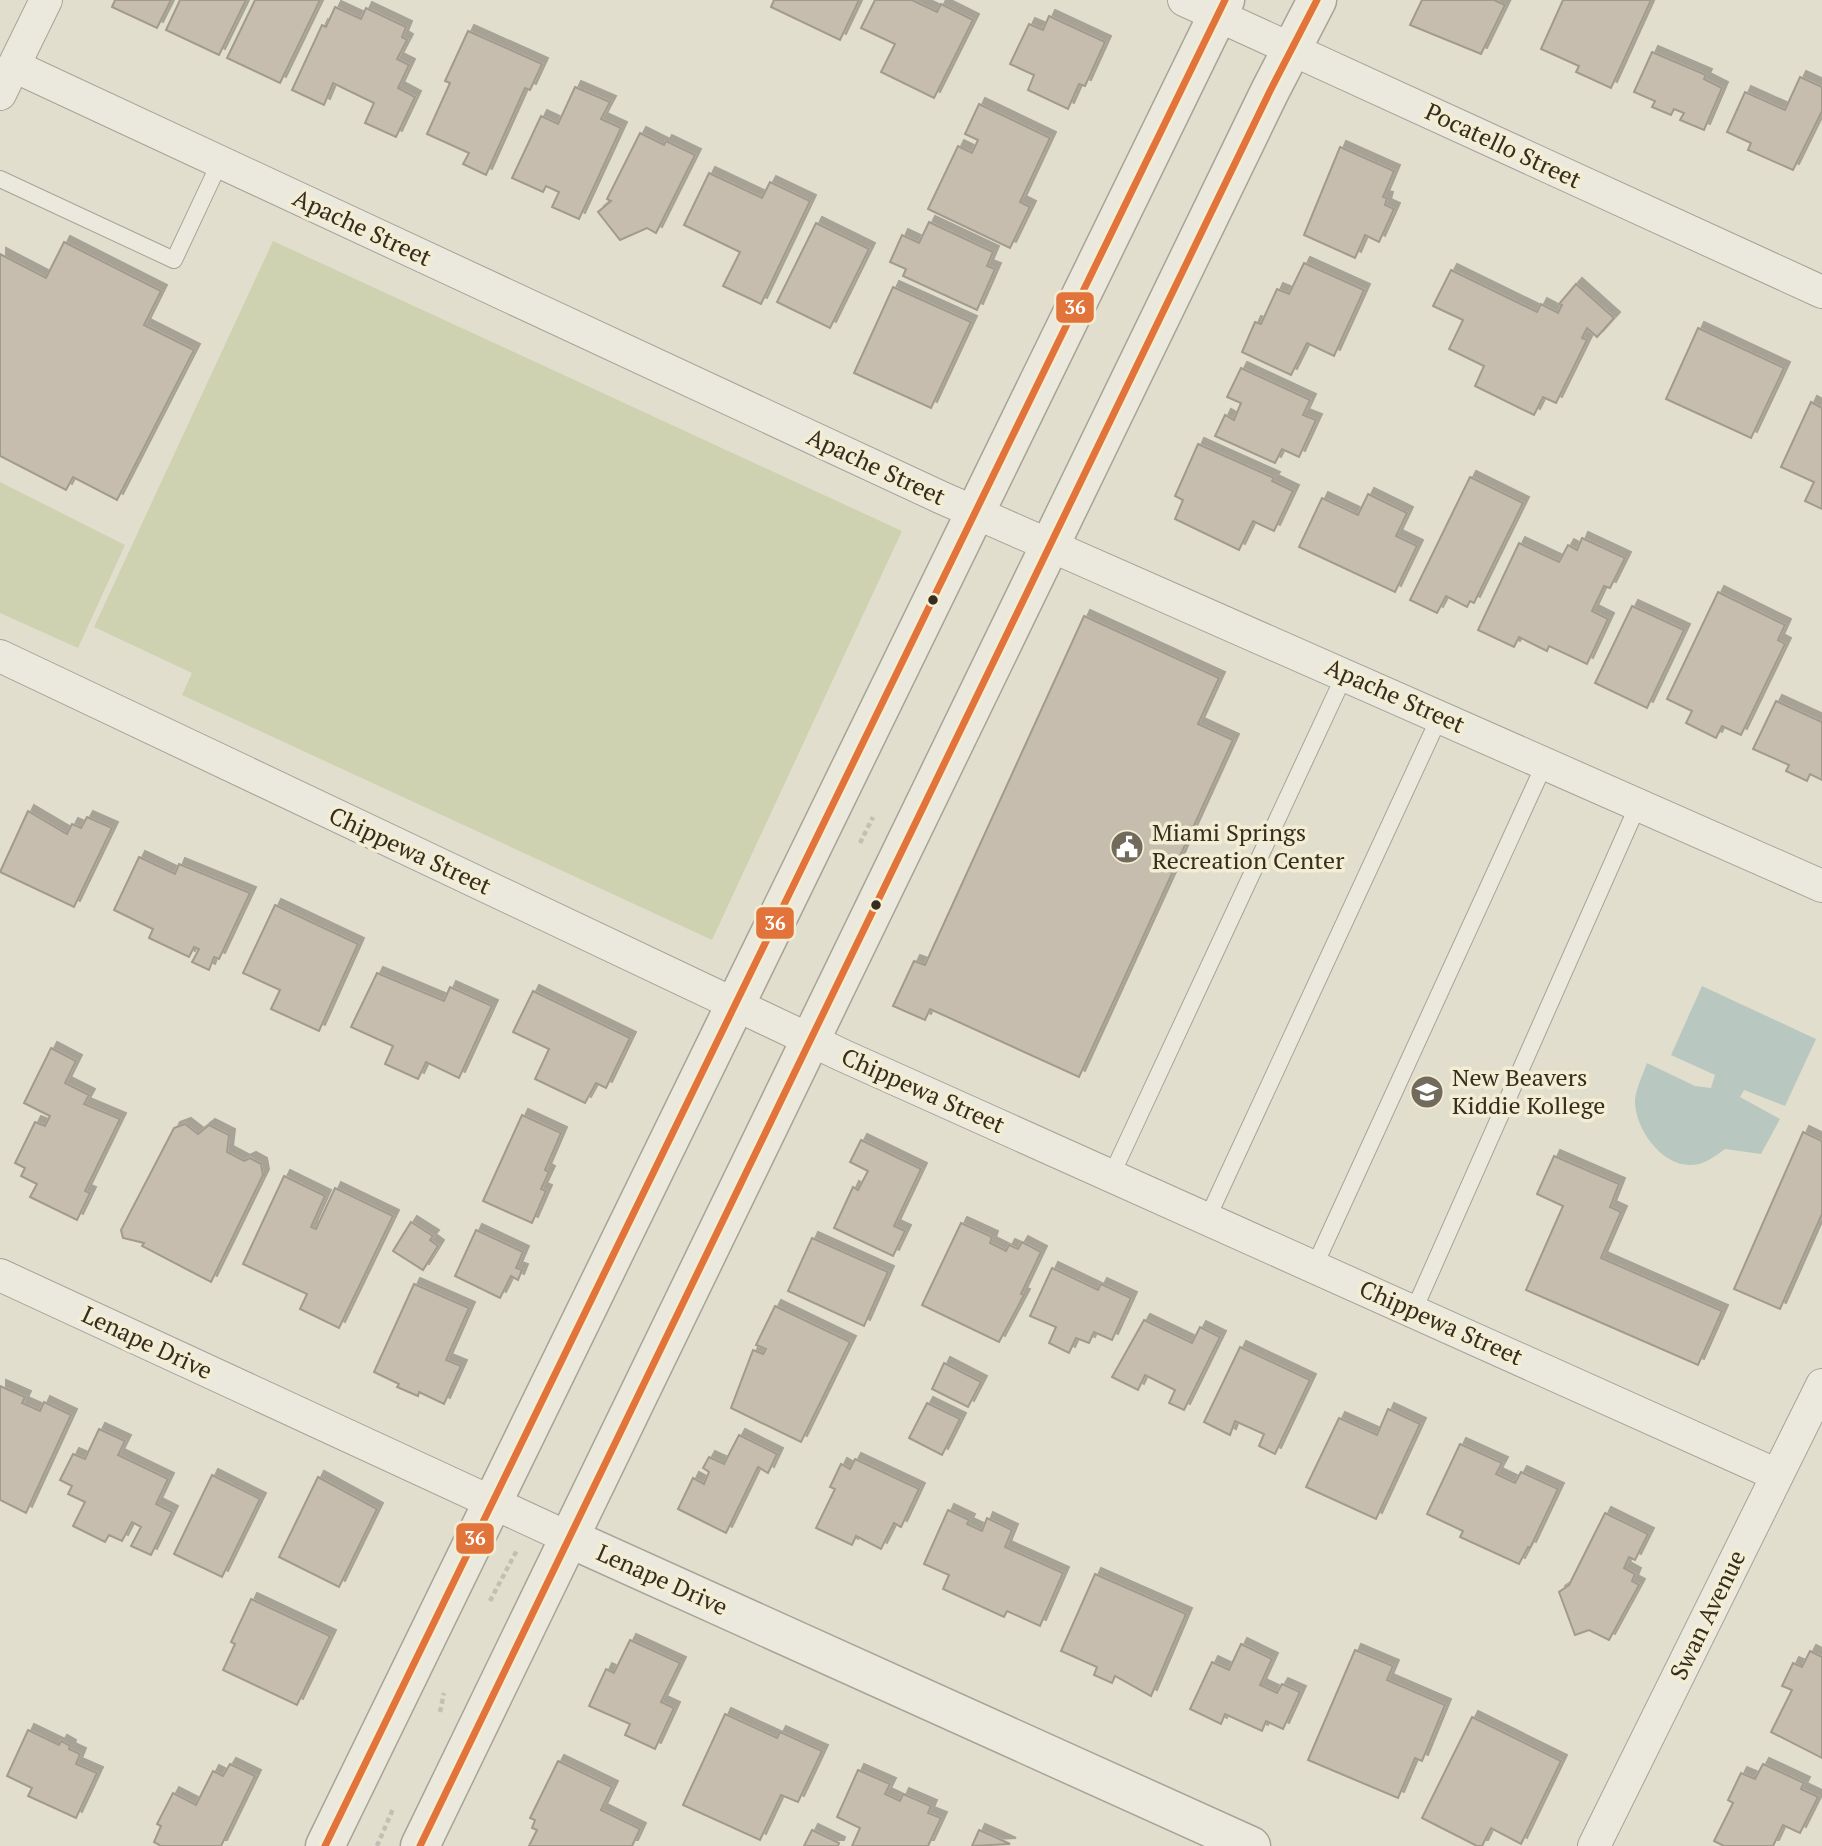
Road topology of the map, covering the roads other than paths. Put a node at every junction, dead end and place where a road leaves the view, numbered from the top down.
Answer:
1 (46, 0) edge
2 (1317, 0) edge
3 (1209, 5) edge
4 (1290, 49) junction
5 (14, 66) junction
6 (0, 94) edge
7 (220, 162) junction
8 (0, 179) edge
9 (1822, 292) edge
10 (975, 513) junction
11 (1049, 546) junction
12 (0, 656) edge
13 (1345, 674) junction
14 (1440, 716) junction
15 (1545, 763) junction
16 (1638, 805) junction
17 (1822, 886) edge
18 (734, 1005) junction
19 (812, 1041) junction
20 (1112, 1174) junction
21 (1208, 1217) junction
22 (1315, 1265) junction
23 (0, 1275) edge
24 (1414, 1310) junction
25 (1822, 1385) edge
26 (1777, 1475) junction
27 (493, 1503) junction
28 (569, 1538) junction
29 (325, 1846) edge
30 (420, 1846) edge
31 (1251, 1846) edge
32 (1594, 1846) edge

1 - 5 street
2 - 4 street
3 - 4 street, Pocatello Street
3 - 10 street
4 - 9 street, Pocatello Street
4 - 11 street
5 - 6 street
5 - 7 street, Apache Street
7 - 8 lane
7 - 10 street, Apache Street
10 - 11 street, Apache Street
10 - 18 street
11 - 13 street, Apache Street
11 - 19 street
12 - 18 street, Chippewa Street
13 - 14 street, Apache Street
13 - 20 lane
14 - 15 street, Apache Street
14 - 21 lane
15 - 16 street, Apache Street
15 - 22 lane
16 - 17 street, Apache Street
16 - 24 lane
18 - 19 street, Chippewa Street
18 - 27 street
19 - 20 street, Chippewa Street
19 - 28 street
20 - 21 street, Chippewa Street
21 - 22 street, Chippewa Street
22 - 24 street, Chippewa Street
23 - 27 street, Lenape Drive
24 - 26 street, Chippewa Street
25 - 26 street, Swan Avenue
26 - 32 street, Swan Avenue
27 - 28 street, Lenape Drive
27 - 29 street
28 - 30 street
28 - 31 street, Lenape Drive

